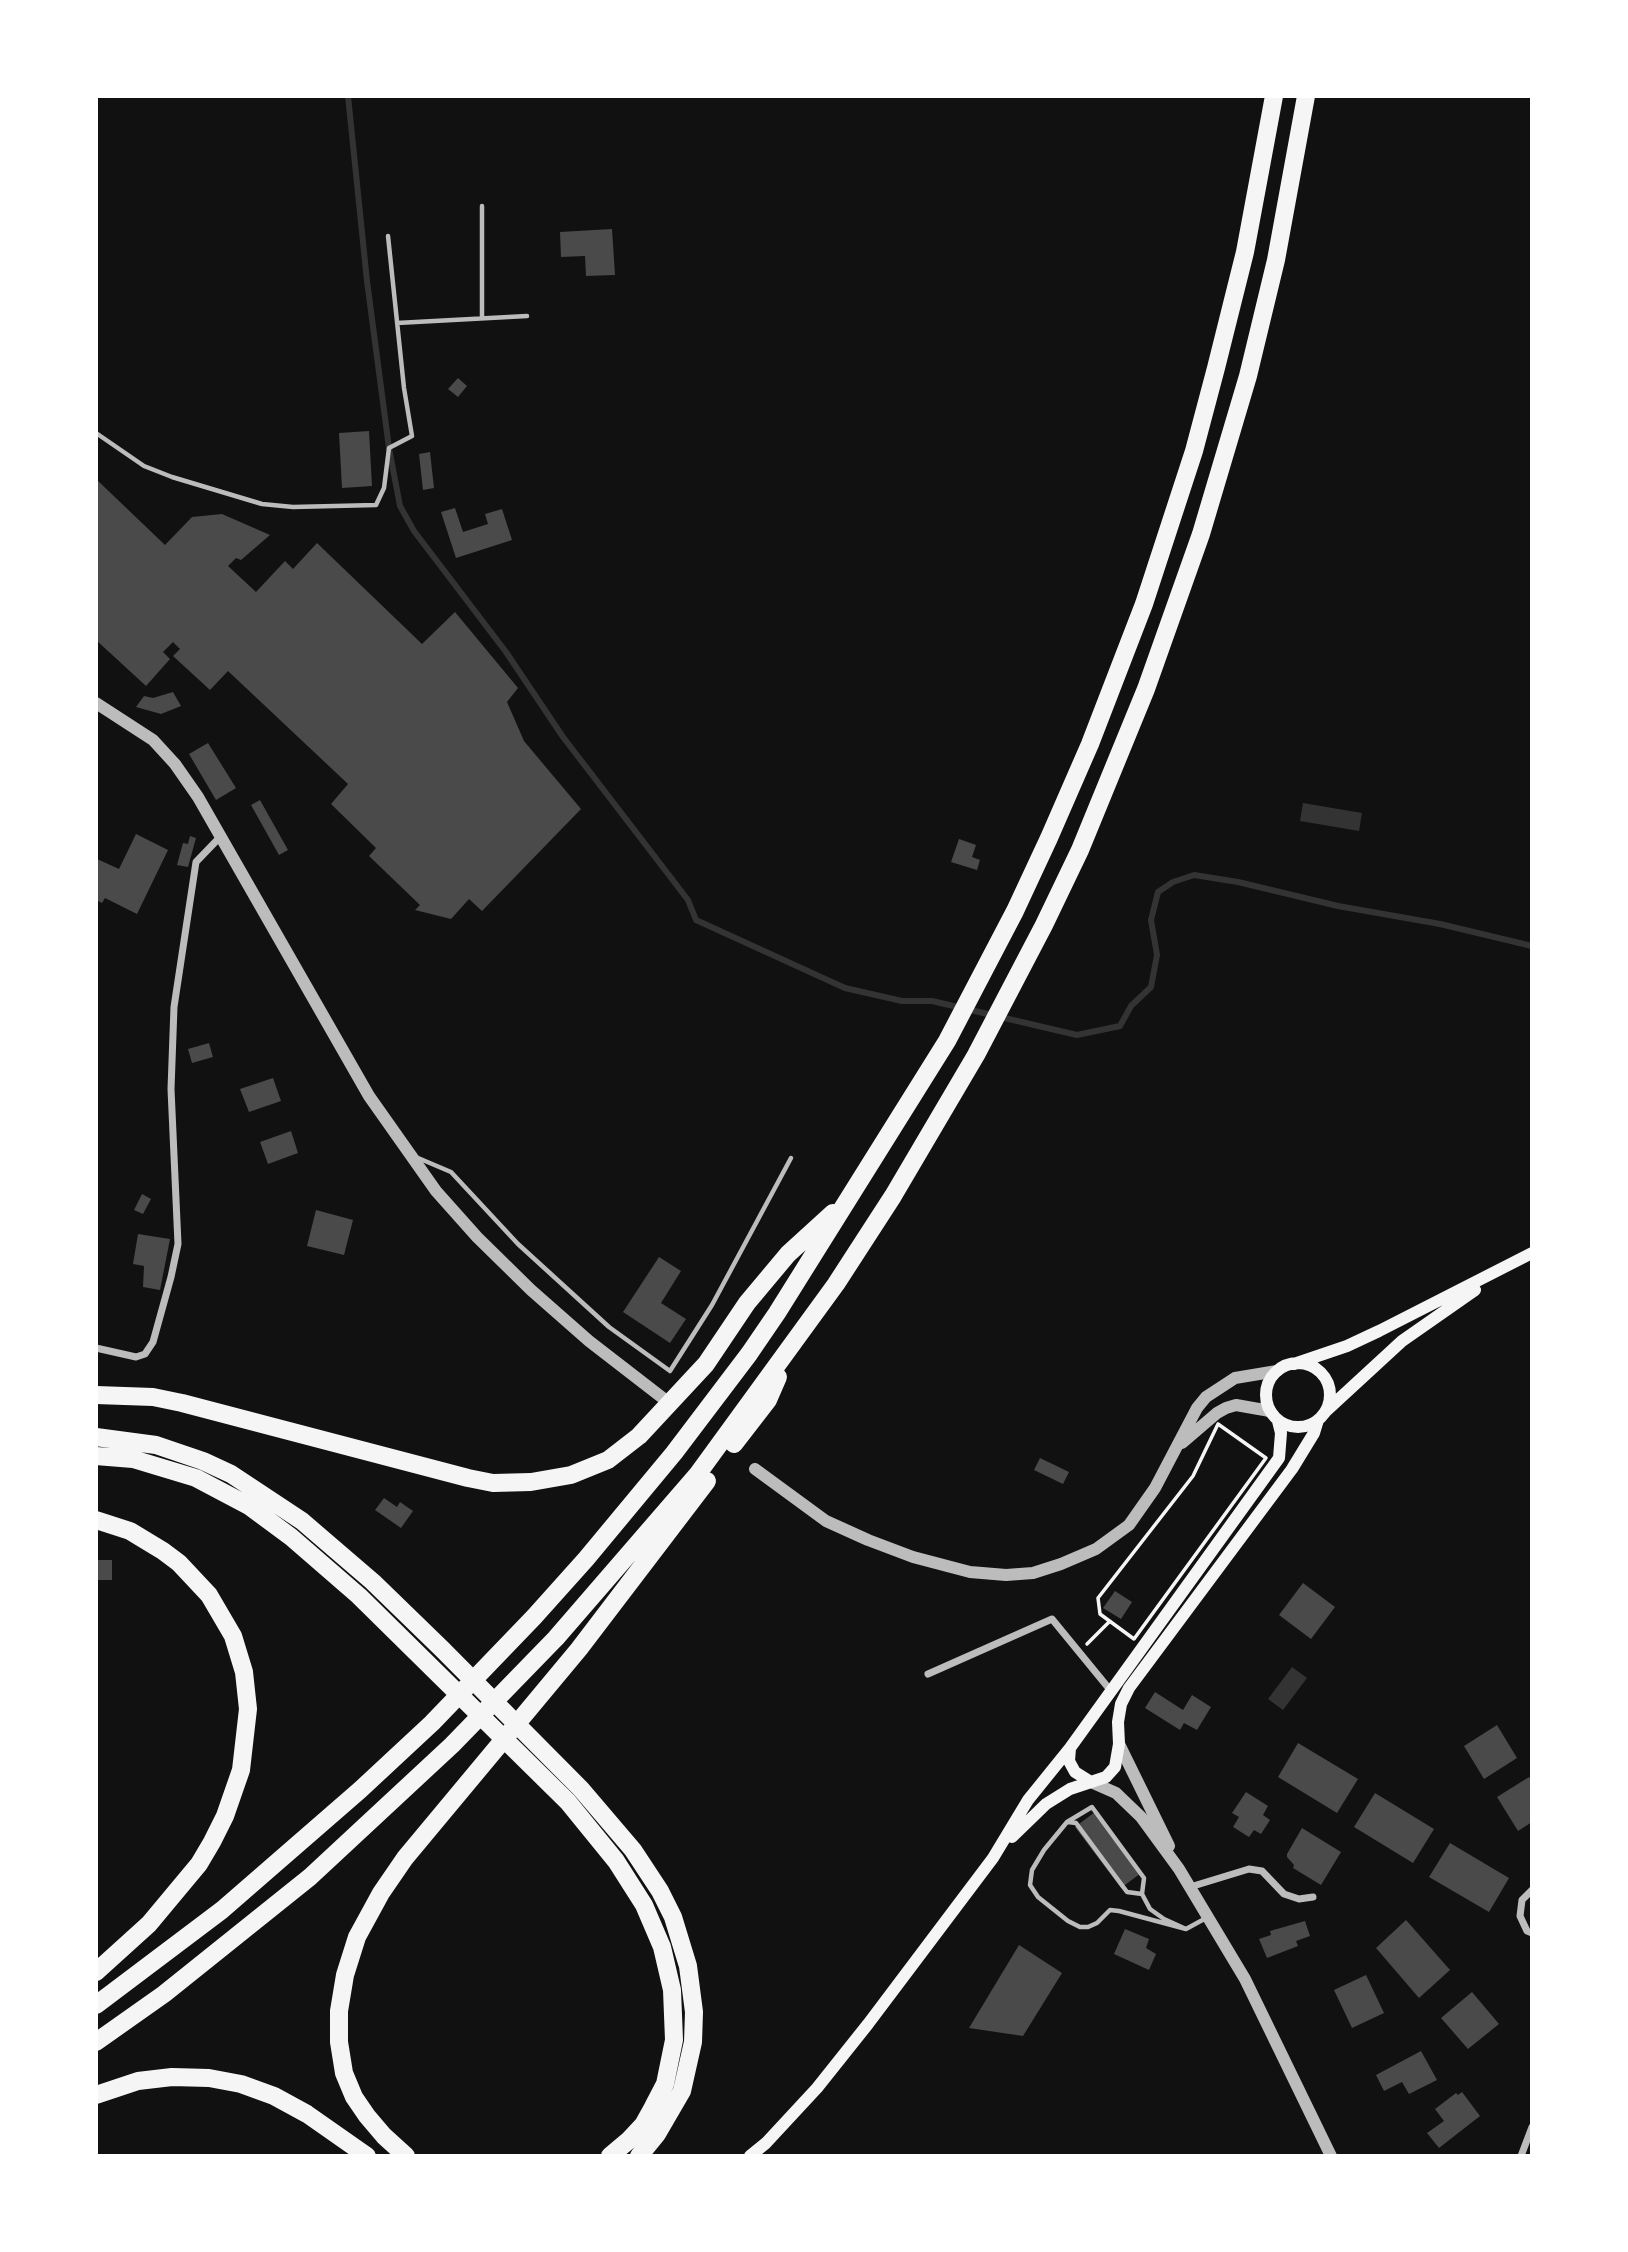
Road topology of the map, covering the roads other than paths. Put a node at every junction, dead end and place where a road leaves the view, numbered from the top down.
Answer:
1 (1274, 96) edge
2 (1306, 96) edge
3 (482, 206) dead end
4 (388, 236) dead end
5 (527, 316) dead end
6 (482, 318) junction
7 (397, 323) junction
8 (96, 433) edge
9 (96, 703) edge
10 (220, 836) junction
11 (407, 1153) junction
12 (791, 1158) dead end
13 (849, 1199) junction
14 (1532, 1253) edge
15 (1509, 1266) junction
16 (775, 1271) junction
17 (797, 1339) junction
18 (96, 1348) edge
19 (1294, 1364) junction
20 (1277, 1371) junction
21 (96, 1395) edge
22 (664, 1399) dead end
23 (96, 1405) edge
24 (1274, 1416) junction
25 (1322, 1416) junction
26 (96, 1437) edge
27 (1177, 1448) junction
28 (96, 1456) edge
29 (755, 1469) dead end
30 (96, 1520) edge
31 (928, 1674) dead end
32 (1111, 1691) junction
33 (1119, 1744) junction
34 (1070, 1748) junction
35 (1091, 1782) junction
36 (1068, 1822) junction
37 (993, 1858) junction
38 (1179, 1869) junction
39 (1191, 1887) junction
40 (1532, 1890) edge
41 (1142, 1894) junction
42 (1313, 1897) dead end
43 (1208, 1917) junction
44 (1186, 1929) junction
45 (1532, 1933) edge
46 (96, 1972) edge
47 (96, 2005) edge
48 (96, 2042) edge
49 (96, 2095) edge
50 (1532, 2127) edge
51 (367, 2156) edge
52 (405, 2156) edge
53 (610, 2156) edge
54 (639, 2156) edge
55 (750, 2156) edge
56 (1331, 2156) edge
57 (1521, 2156) edge

1 - 13 highway
2 - 17 highway
3 - 6 lane
4 - 7 lane
5 - 6 lane
6 - 7 lane
7 - 8 lane
9 - 10 street
10 - 11 street
10 - 18 street
11 - 12 lane
11 - 22 street
13 - 16 highway
13 - 47 highway
14 - 15 main road
15 - 19 main road
15 - 25 main road
16 - 21 highway
16 - 23 highway
17 - 48 highway
17 - 52 highway
19 - 20 main road
19 - 25 main road
20 - 24 main road
20 - 27 street
24 - 25 main road
24 - 27 street
24 - 32 main road
25 - 33 main road
26 - 54 highway
27 - 29 street
28 - 53 highway
30 - 46 highway
31 - 32 street
32 - 34 main road
33 - 35 main road
33 - 38 street
34 - 35 main road
34 - 37 main road
35 - 37 main road
35 - 38 street
36 - 41 lane
36 - 41 lane
36 - 44 lane
37 - 55 main road
38 - 39 street
39 - 42 street
39 - 43 street
40 - 45 street
41 - 44 lane
43 - 44 lane
43 - 56 street
49 - 51 highway
50 - 57 street

